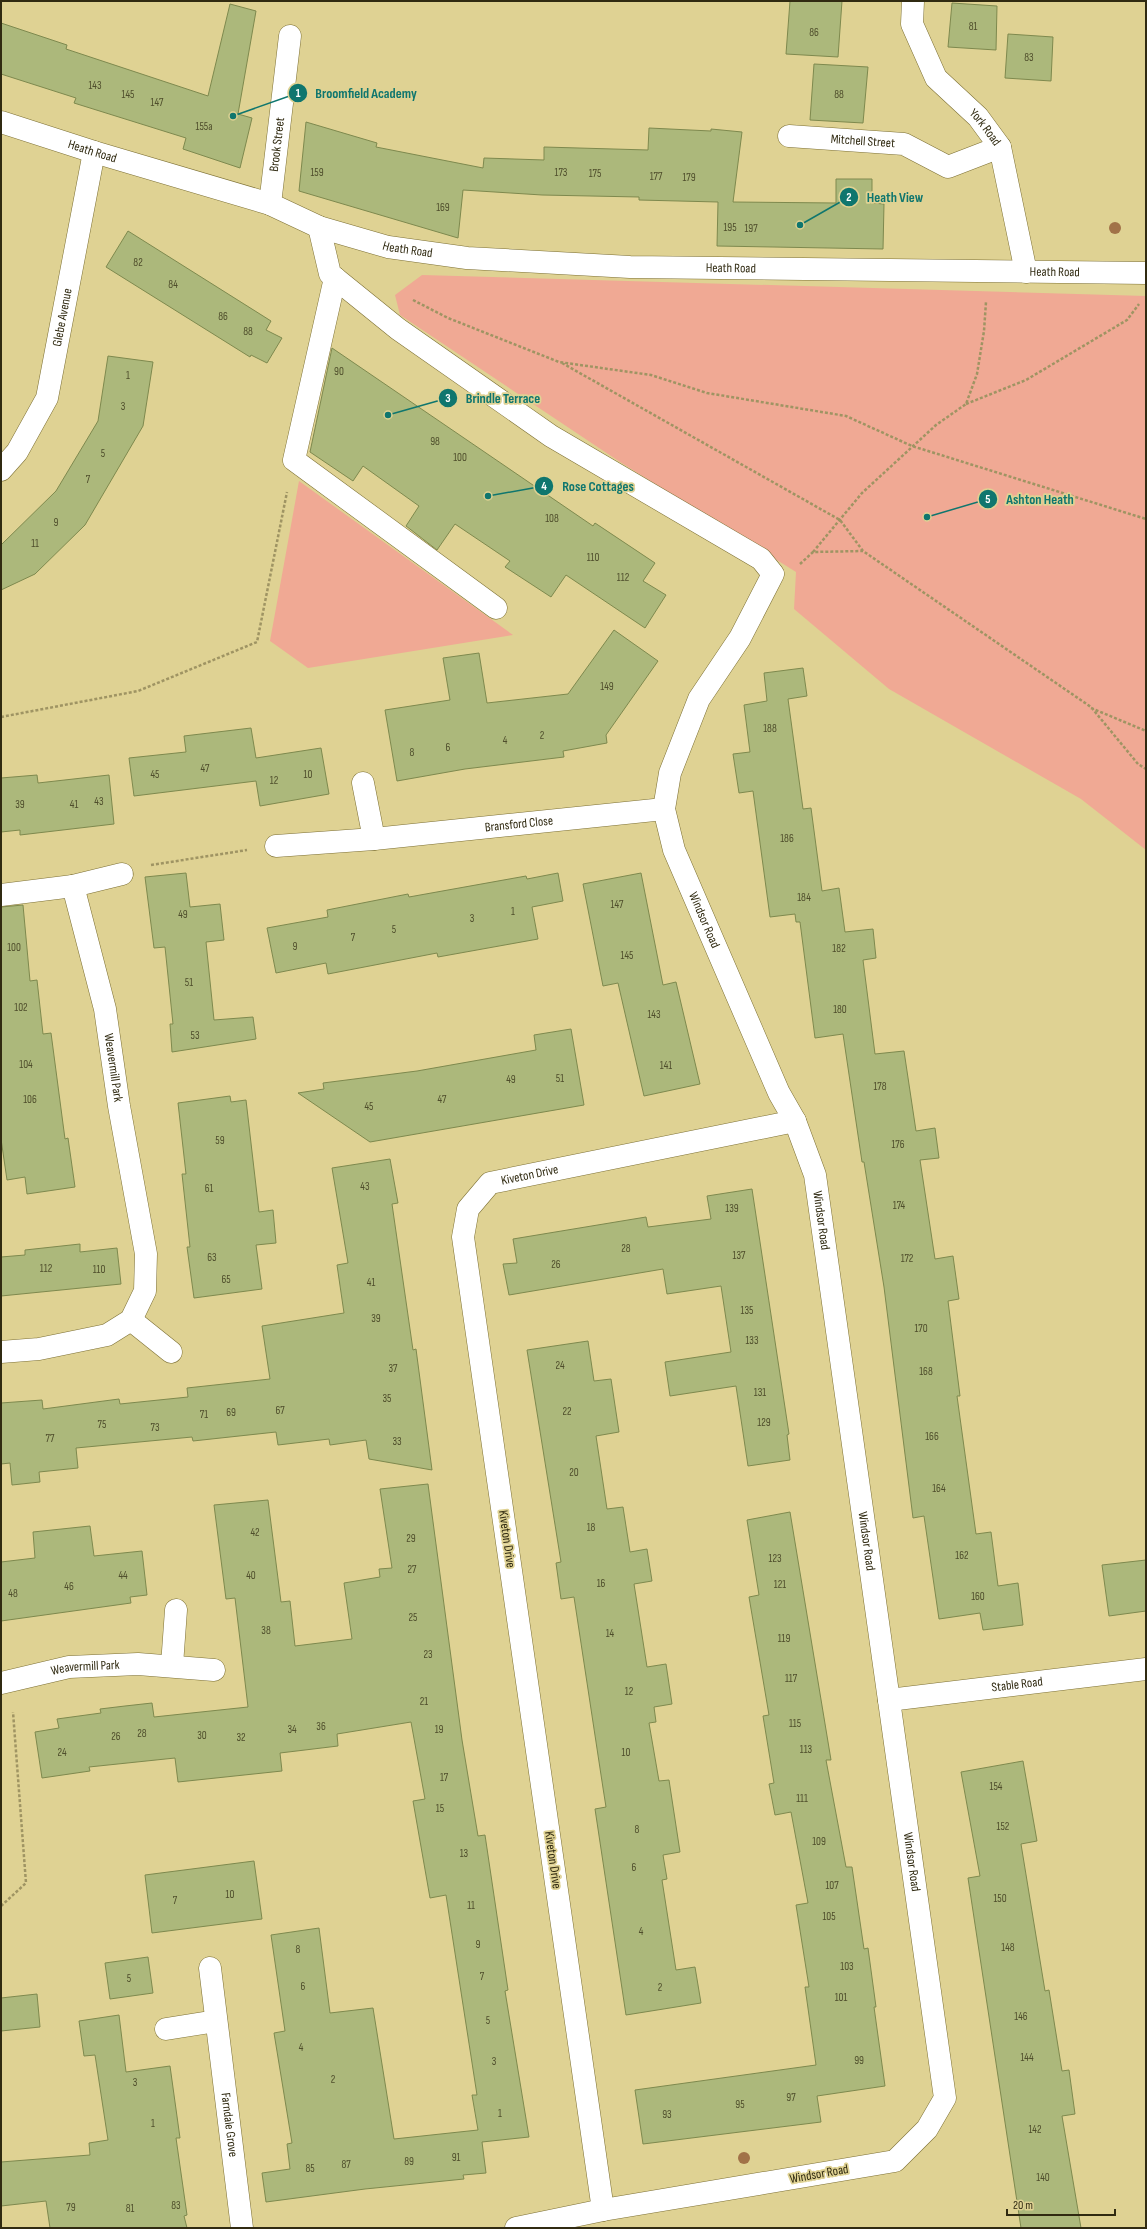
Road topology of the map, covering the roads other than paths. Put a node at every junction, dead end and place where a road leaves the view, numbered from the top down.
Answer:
1 (913, 1) edge
2 (290, 36) dead end
3 (1, 122) edge
4 (789, 136) dead end
5 (1000, 147) junction
6 (94, 152) junction
7 (270, 204) junction
8 (319, 227) junction
9 (1026, 272) junction
10 (1146, 273) edge
11 (335, 278) junction
12 (1, 470) edge
13 (496, 608) dead end
14 (363, 783) dead end
15 (664, 810) junction
16 (374, 840) junction
17 (276, 846) road end
18 (122, 874) road end
19 (72, 886) junction
20 (1, 895) edge
21 (795, 1121) junction
22 (131, 1320) junction
23 (1, 1352) edge
24 (171, 1352) dead end
25 (176, 1610) dead end
26 (172, 1666) junction
27 (1146, 1669) edge
28 (214, 1670) dead end
29 (6, 1682) edge
30 (889, 1700) junction
31 (210, 1968) dead end
32 (216, 2021) junction
33 (166, 2029) dead end
34 (603, 2210) junction
35 (242, 2228) edge
36 (516, 2228) edge

1 - 5 street, York Road
2 - 7 street, Brook Street
3 - 6 street, Heath Road
4 - 5 street, Mitchell Street
5 - 9 street, York Road
6 - 7 street, Heath Road
6 - 12 street, Glebe Avenue
7 - 8 street, Heath Road
8 - 9 street, Heath Road
8 - 11 street
9 - 10 street, Heath Road
11 - 13 street
11 - 15 street, Windsor Road
14 - 16 street
15 - 16 street, Bransford Close
15 - 21 street, Windsor Road
16 - 17 street, Bransford Close
18 - 19 street
19 - 20 street
19 - 22 street, Weavermill Park
21 - 30 street, Windsor Road
21 - 34 street, Kiveton Drive
22 - 23 street
22 - 24 street
25 - 26 street
26 - 28 street, Weavermill Park
26 - 29 street, Weavermill Park
27 - 30 street, Stable Road
30 - 34 street, Windsor Road
31 - 32 street, Farndale Grove
32 - 33 street
32 - 35 street, Farndale Grove
34 - 36 street, Windsor Road

